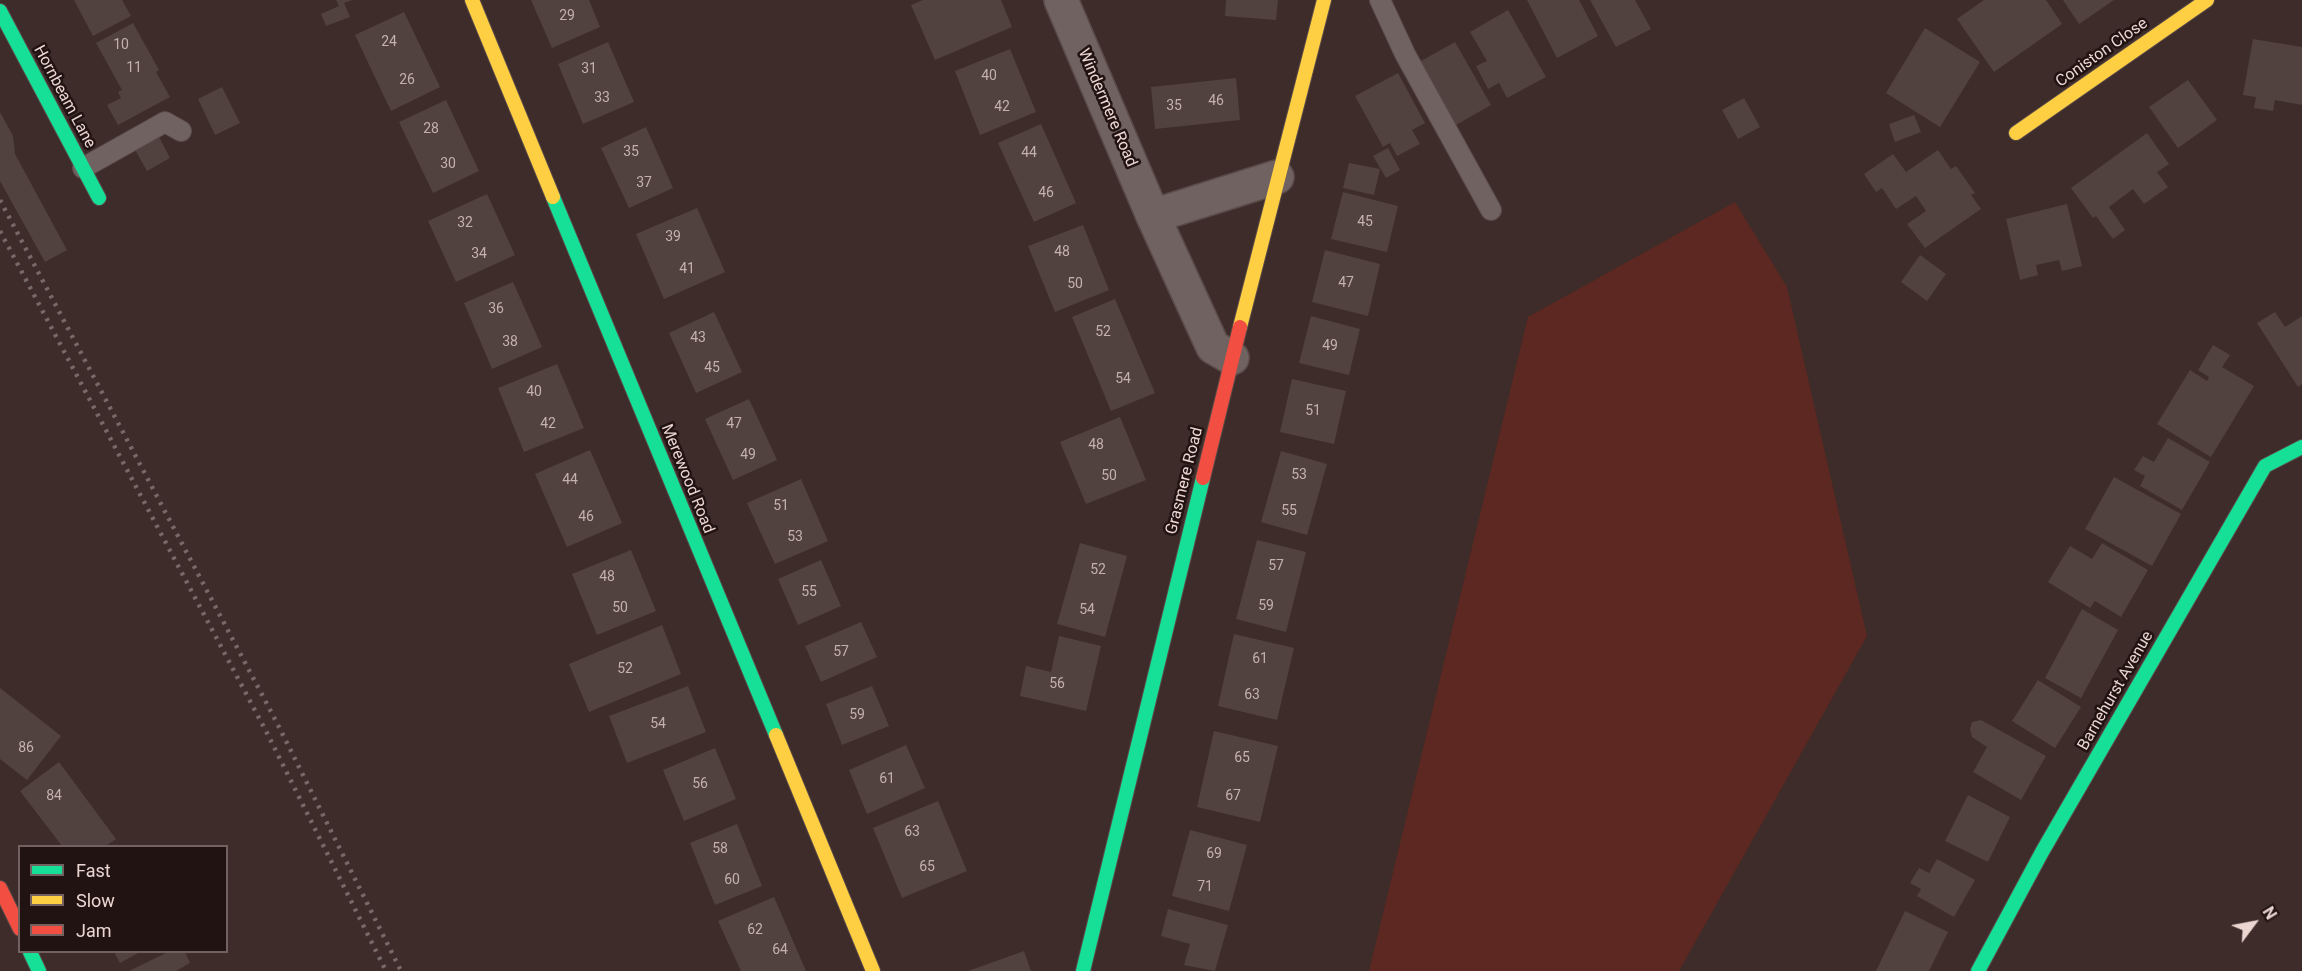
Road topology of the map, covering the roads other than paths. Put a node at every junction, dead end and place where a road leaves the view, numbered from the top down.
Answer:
1 (472, 0) edge
2 (1061, 0) edge
3 (1324, 0) edge
4 (1380, 0) edge
5 (2207, 0) edge
6 (0, 11) edge
7 (181, 131) dead end
8 (2016, 134) dead end
9 (83, 168) junction
10 (1277, 177) junction
11 (99, 198) dead end
12 (1491, 210) dead end
13 (1152, 216) junction
14 (1232, 358) junction
15 (2302, 447) edge
16 (0, 888) edge
17 (18, 925) edge
18 (31, 953) edge
19 (39, 971) edge
20 (873, 971) edge
21 (1083, 971) edge
22 (1978, 971) edge

1 - 20 street, Merewood Road
2 - 13 street, Windermere Road
3 - 10 street, Grasmere Road
4 - 12 lane
5 - 8 street, Coniston Close
6 - 9 street, Hornbeam Lane
7 - 9 lane
9 - 11 street, Hornbeam Lane
10 - 13 street
10 - 14 street, Grasmere Road
13 - 14 street, Windermere Road
14 - 21 street, Grasmere Road
15 - 22 street, Barnehurst Avenue
16 - 17 street
18 - 19 street

